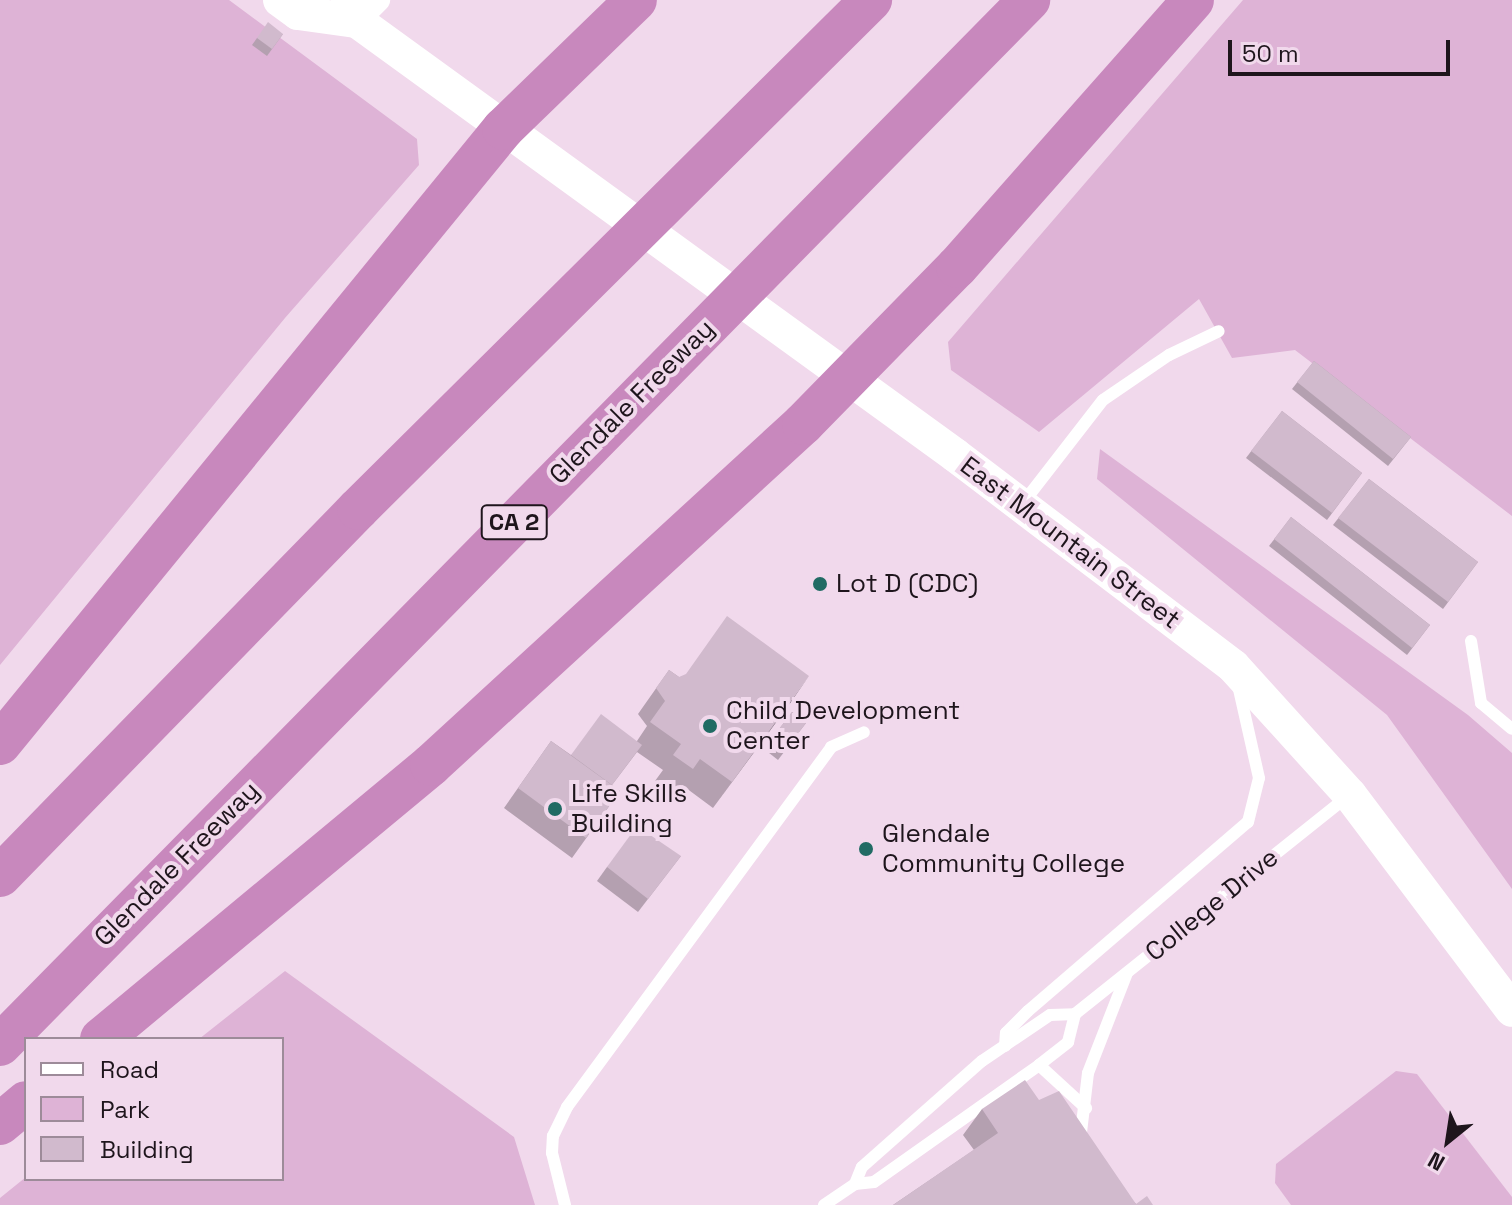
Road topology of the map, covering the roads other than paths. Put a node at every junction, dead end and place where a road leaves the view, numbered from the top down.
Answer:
1 (280, 0) edge
2 (636, 0) edge
3 (871, 0) edge
4 (1029, 0) edge
5 (1193, 0) edge
6 (361, 7) edge
7 (503, 129) junction
8 (1219, 331) dead end
9 (849, 380) junction
10 (1022, 505) junction
11 (1471, 641) dead end
12 (1233, 666) junction
13 (1512, 729) edge
14 (864, 732) dead end
15 (0, 744) edge
16 (1350, 795) junction
17 (0, 876) edge
18 (1127, 973) junction
19 (1512, 1010) edge
20 (1075, 1014) junction
21 (103, 1037) edge
22 (0, 1045) edge
23 (1005, 1046) junction
24 (1039, 1065) junction
25 (24, 1104) edge
26 (1086, 1108) junction
27 (0, 1124) edge
28 (1067, 1155) edge
29 (855, 1184) junction
30 (565, 1205) edge
31 (824, 1205) edge

1 - 6 main road
2 - 7 highway
3 - 17 highway
4 - 22 highway, Glendale Freeway / CA 2
5 - 9 highway
6 - 7 main road, East Mountain Street
7 - 9 main road, East Mountain Street
7 - 15 highway
8 - 10 lane
9 - 10 main road, East Mountain Street
9 - 21 highway
10 - 12 main road, East Mountain Street
11 - 13 lane
12 - 16 main road, East Mountain Street
12 - 23 lane
14 - 30 lane
16 - 18 lane, College Drive
16 - 19 main road, East Mountain Street
18 - 20 lane, College Drive
18 - 26 lane
20 - 23 lane, College Drive
20 - 24 lane, College Drive
23 - 29 lane, College Drive
24 - 26 lane
24 - 29 lane, College Drive
25 - 27 highway
26 - 28 lane
29 - 31 lane, College Drive

